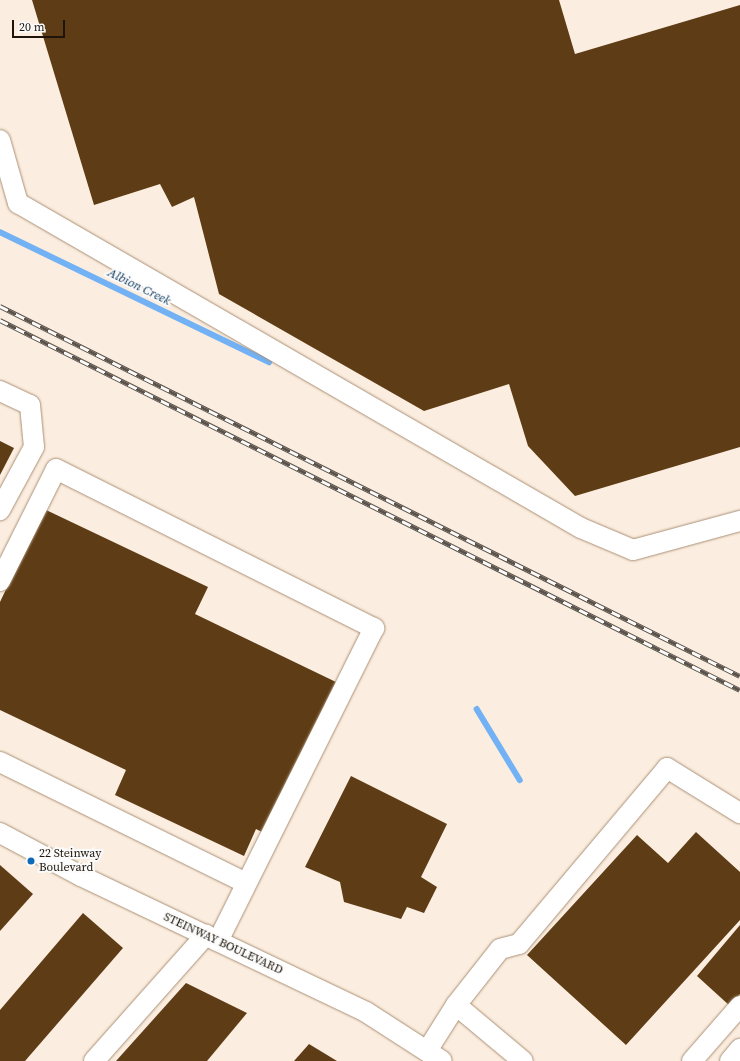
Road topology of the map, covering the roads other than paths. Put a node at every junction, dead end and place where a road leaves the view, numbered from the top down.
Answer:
1 (0, 140) edge
2 (0, 194) edge
3 (18, 203) junction
4 (0, 391) edge
5 (0, 510) edge
6 (740, 521) edge
7 (0, 581) edge
8 (0, 762) edge
9 (740, 813) edge
10 (0, 833) edge
11 (244, 882) junction
12 (212, 938) junction
13 (456, 1005) junction
14 (740, 1006) edge
15 (740, 1050) edge
16 (437, 1058) edge
17 (94, 1061) edge
18 (523, 1061) edge
19 (692, 1061) edge
20 (730, 1061) edge

1 - 3 street
2 - 3 street
3 - 6 street
4 - 5 street
7 - 11 street
8 - 11 street
9 - 13 street
10 - 12 street, STEINWAY BOULEVARD
11 - 12 street
12 - 16 street, STEINWAY BOULEVARD
12 - 17 street
13 - 16 street
13 - 18 street
14 - 19 street
15 - 20 street

